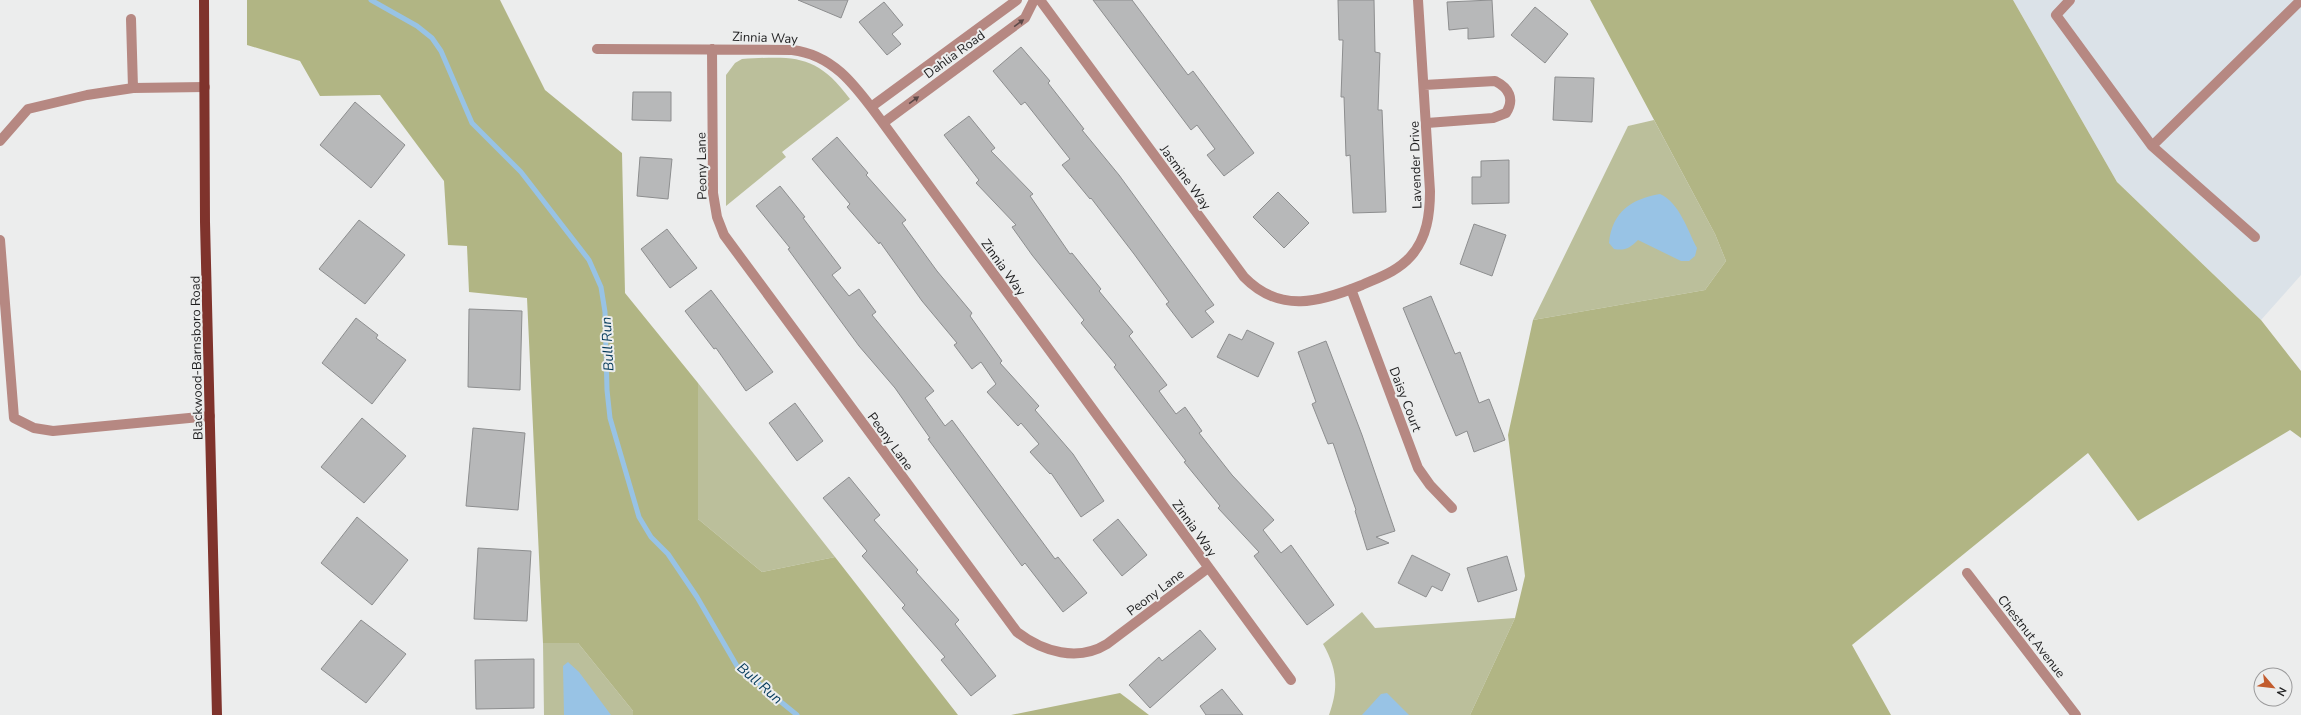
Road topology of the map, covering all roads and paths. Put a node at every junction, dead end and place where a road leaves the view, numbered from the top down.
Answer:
1 (204, 0) edge
2 (1016, 0) edge
3 (1034, 0) edge
4 (1040, 0) edge
5 (1418, 0) edge
6 (2070, 0) edge
7 (2300, 0) edge
8 (131, 19) dead end
9 (597, 49) dead end
10 (712, 49) junction
11 (1424, 85) junction
12 (204, 87) junction
13 (133, 88) junction
14 (871, 107) junction
15 (883, 123) junction
16 (1426, 123) junction
17 (0, 141) edge
18 (2152, 146) junction
19 (2255, 236) dead end
20 (0, 240) edge
21 (1351, 289) junction
22 (210, 416) junction
23 (1452, 508) dead end
24 (1208, 568) junction
25 (1967, 573) dead end
26 (1291, 680) dead end
27 (217, 715) edge
28 (2076, 715) edge

1 - 12 main road, Blackwood-Barnsboro Road
2 - 14 street, Dahlia Road
15 -> 3 street, Dahlia Road
4 - 21 street, Jasmine Way
5 - 11 street, Lavender Drive
6 - 18 street
7 - 18 street
8 - 13 street
9 - 10 street, Zinnia Way
10 - 14 street, Zinnia Way
10 - 24 street, Peony Lane
11 - 16 street, Lavender Drive
11 - 16 street
12 - 13 street
12 - 22 main road, Blackwood-Barnsboro Road
13 - 17 street
14 - 15 street, Zinnia Way
15 - 24 street, Zinnia Way
16 - 21 street, Lavender Drive
18 - 19 street
20 - 22 street
21 - 23 street, Daisy Court
22 - 27 main road, Blackwood-Barnsboro Road
24 - 26 street, Zinnia Way
25 - 28 street, Chestnut Avenue

